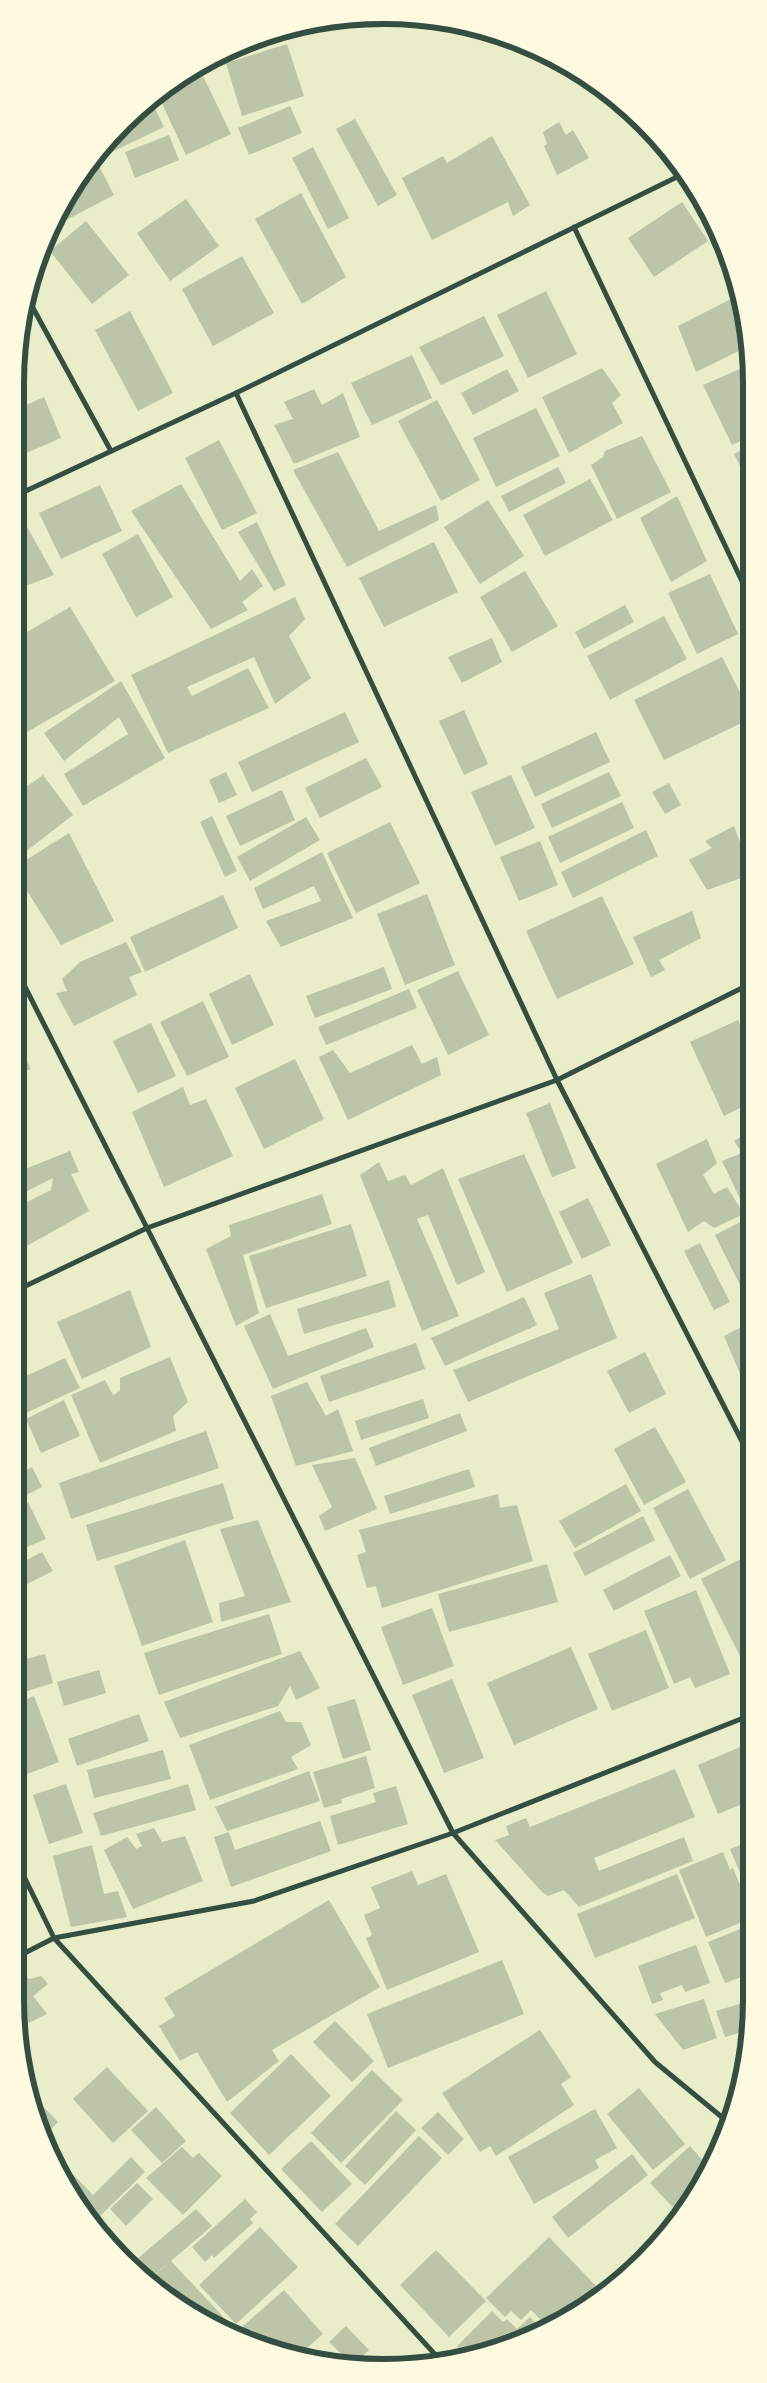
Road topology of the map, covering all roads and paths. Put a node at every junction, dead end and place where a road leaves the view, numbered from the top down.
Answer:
1 (678, 177) edge
2 (574, 227) junction
3 (32, 307) edge
4 (236, 393) junction
5 (111, 451) junction
6 (24, 492) edge
7 (743, 583) edge
8 (24, 985) edge
9 (743, 987) edge
10 (557, 1080) junction
11 (147, 1228) junction
12 (24, 1287) edge
13 (743, 1443) edge
14 (743, 1720) edge
15 (452, 1833) junction
16 (24, 1876) edge
17 (54, 1938) junction
18 (24, 1953) edge
19 (723, 2118) edge
20 (436, 2355) edge

1 - 2 street
2 - 4 street
2 - 7 street
3 - 5 street
4 - 5 street
4 - 10 street
5 - 6 street
8 - 11 street
9 - 10 street
10 - 11 street
10 - 13 street
11 - 12 street
11 - 15 street
14 - 15 street
15 - 17 street
15 - 19 street
16 - 17 street
17 - 18 street
17 - 20 street

